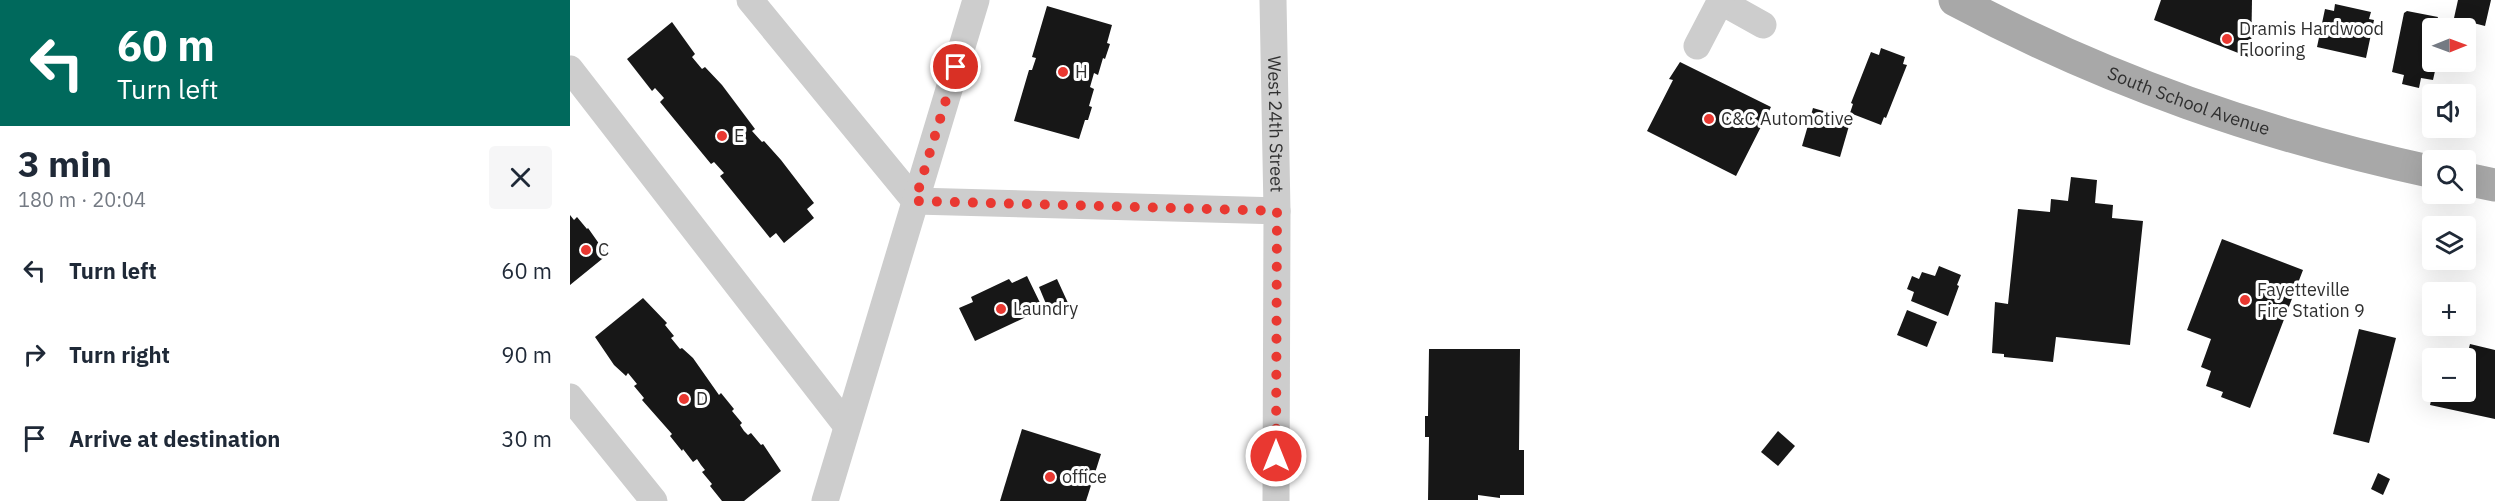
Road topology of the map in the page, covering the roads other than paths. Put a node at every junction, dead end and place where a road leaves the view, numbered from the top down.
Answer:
1 (750, 0) edge
2 (976, 0) edge
3 (1273, 0) edge
4 (1720, 0) edge
5 (1955, 0) edge
6 (1762, 25) dead end
7 (1697, 46) dead end
8 (570, 69) edge
9 (2422, 169) edge
10 (2476, 181) edge
11 (2495, 185) edge
12 (915, 201) junction
13 (1277, 211) junction
14 (570, 397) edge
15 (846, 425) junction
16 (654, 501) edge
17 (825, 501) edge
18 (1276, 501) edge

1 - 12 street
2 - 12 street
3 - 13 street, West 24th Street
4 - 6 street
4 - 7 street
5 - 9 main road, South School Avenue
8 - 15 street
10 - 11 main road
12 - 13 street
12 - 15 street
13 - 18 street, West 24th Street
14 - 16 street
15 - 17 street

